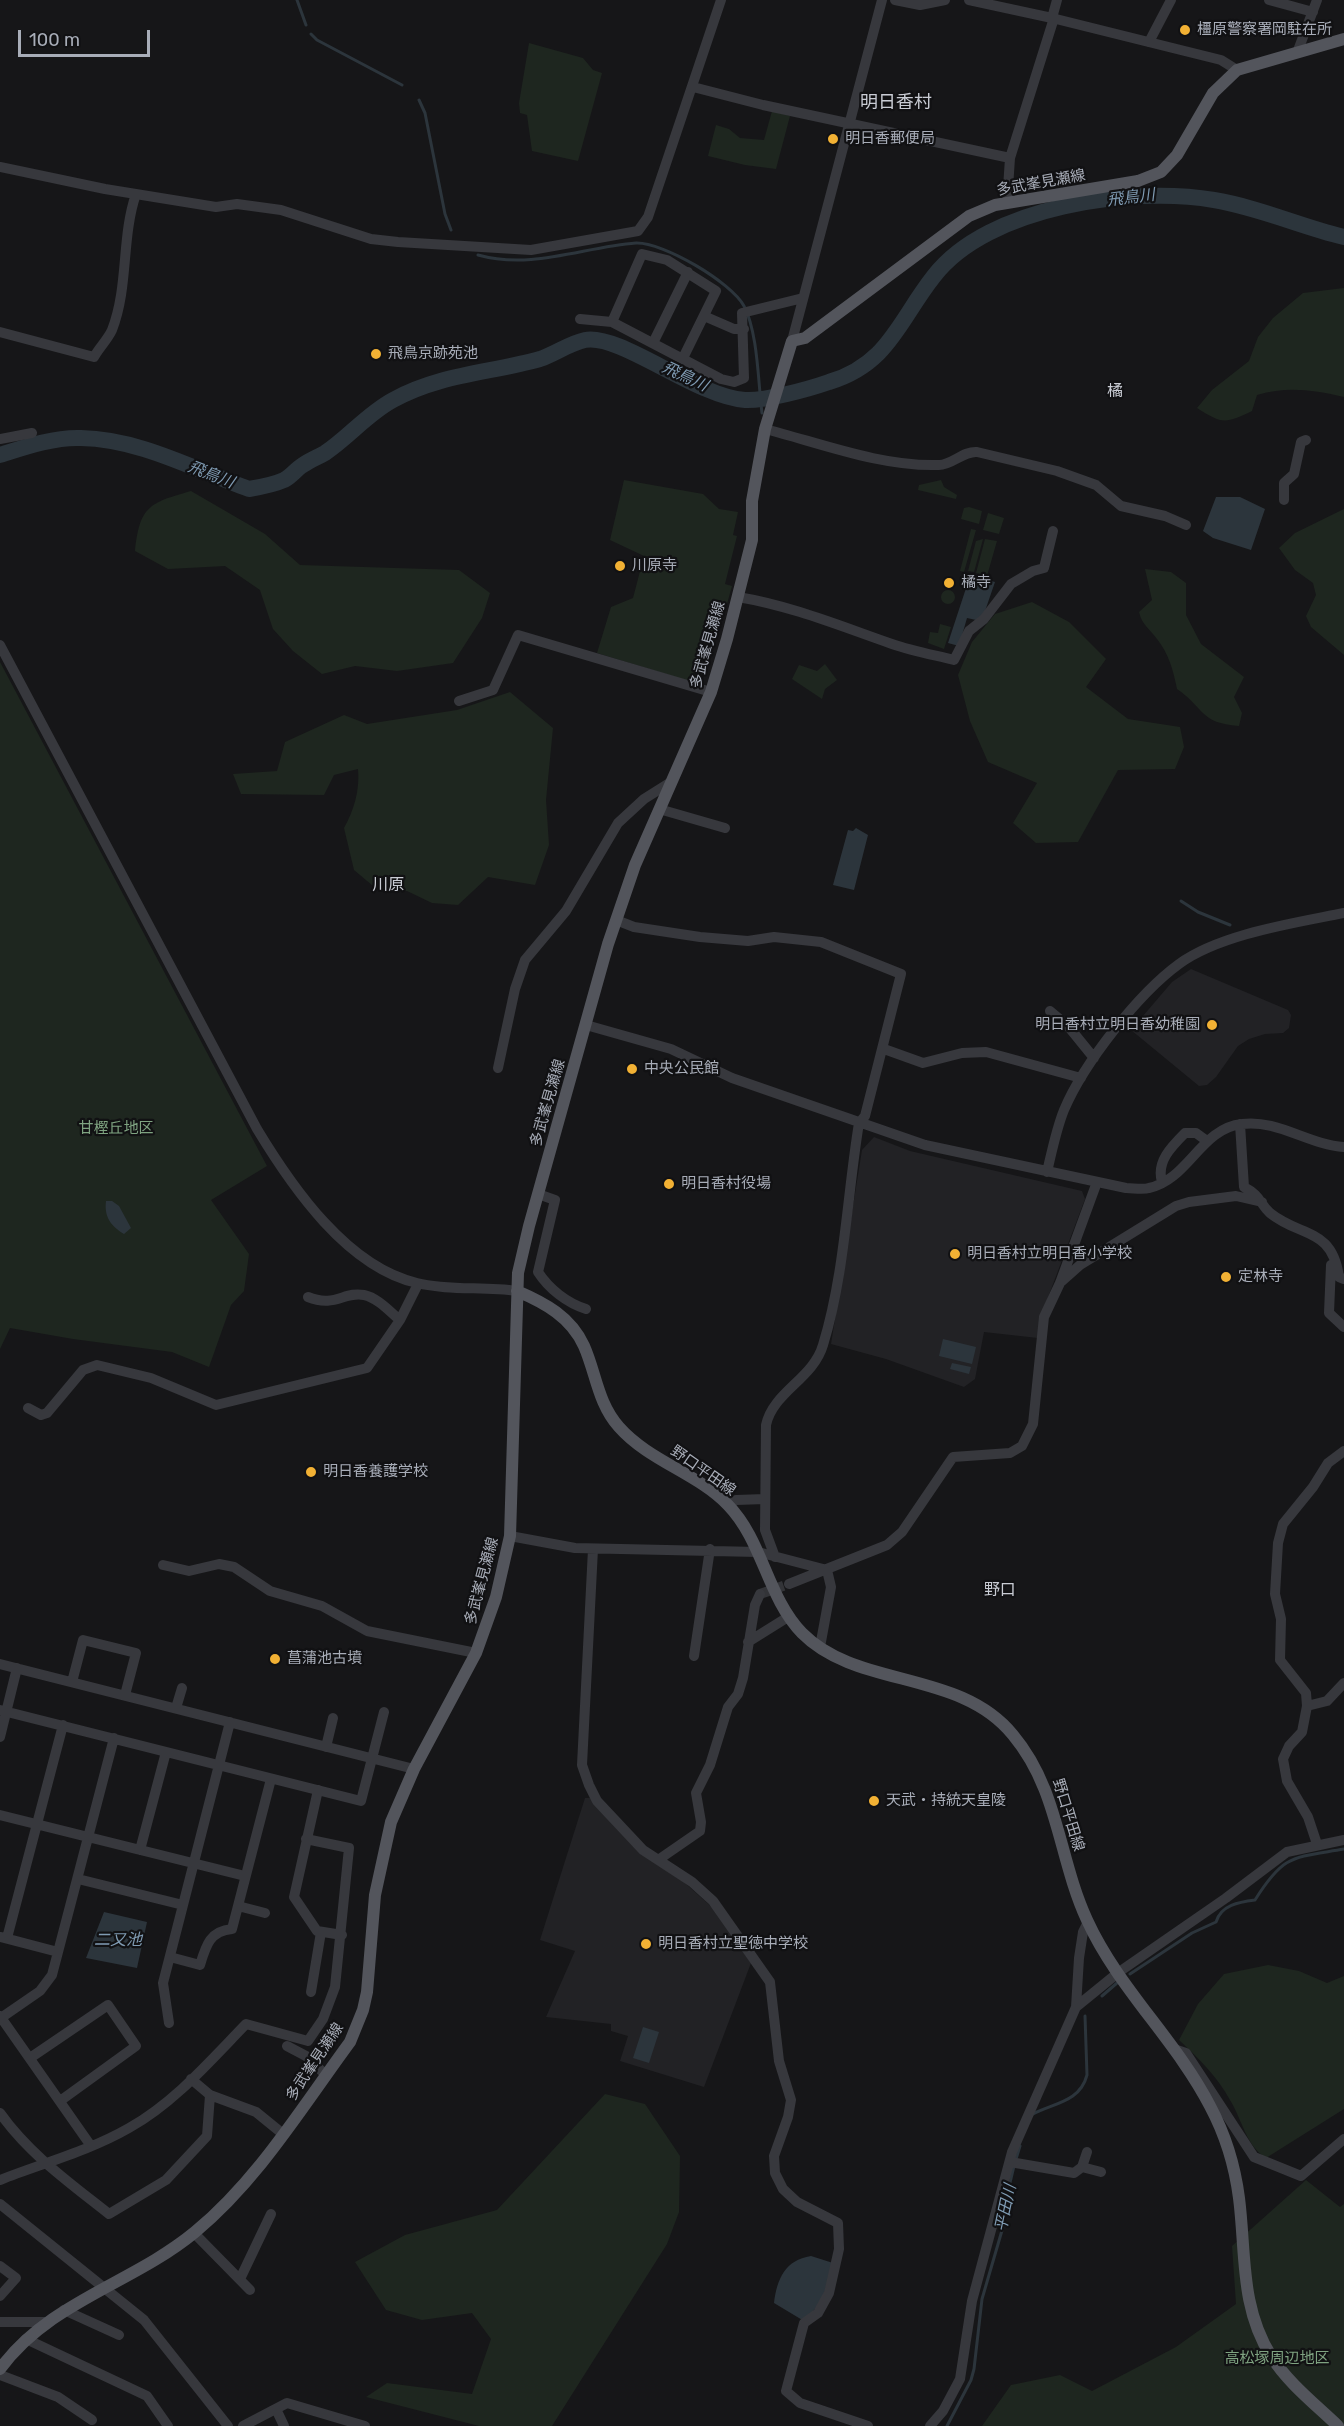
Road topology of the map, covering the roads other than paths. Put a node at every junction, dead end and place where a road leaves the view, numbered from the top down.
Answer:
1 (721, 0) edge
2 (882, 0) edge
3 (895, 0) edge
4 (945, 0) edge
5 (969, 0) edge
6 (1057, 0) edge
7 (1171, 0) edge
8 (1269, 0) edge
9 (1317, 0) edge
10 (1313, 12) junction
11 (1053, 18) junction
12 (1344, 39) edge
13 (1149, 42) junction
14 (1297, 53) junction
15 (1237, 70) junction
16 (693, 87) junction
17 (850, 123) junction
18 (1010, 158) junction
19 (0, 167) edge
20 (136, 194) junction
21 (1007, 203) junction
22 (688, 272) junction
23 (804, 298) junction
24 (704, 315) junction
25 (580, 319) dead end
26 (612, 322) junction
27 (744, 329) junction
28 (0, 332) edge
29 (792, 341) junction
30 (653, 343) junction
31 (683, 358) junction
32 (765, 429) junction
33 (32, 432) dead end
34 (0, 439) edge
35 (1306, 440) dead end
36 (1284, 500) dead end
37 (1186, 525) dead end
38 (1053, 531) dead end
39 (738, 597) junction
40 (0, 645) edge
41 (711, 692) junction
42 (459, 701) dead end
43 (671, 782) junction
44 (659, 809) junction
45 (726, 828) dead end
46 (1344, 913) edge
47 (616, 920) junction
48 (1050, 1011) dead end
49 (586, 1025) junction
50 (884, 1049) junction
51 (1094, 1058) junction
52 (498, 1068) dead end
53 (1081, 1078) junction
54 (860, 1123) junction
55 (1240, 1124) junction
56 (1207, 1141) junction
57 (1344, 1147) edge
58 (1047, 1172) junction
59 (1097, 1182) junction
60 (1162, 1182) junction
61 (538, 1194) junction
62 (1262, 1202) junction
63 (1330, 1254) junction
64 (1344, 1280) edge
65 (1060, 1283) junction
66 (418, 1284) junction
67 (517, 1291) junction
68 (308, 1297) dead end
69 (586, 1309) dead end
70 (400, 1320) junction
71 (1344, 1327) edge
72 (28, 1408) dead end
73 (1344, 1451) edge
74 (765, 1500) junction
75 (728, 1504) junction
76 (510, 1536) junction
77 (592, 1549) junction
78 (710, 1549) junction
79 (758, 1552) junction
80 (775, 1557) junction
81 (163, 1565) dead end
82 (827, 1570) junction
83 (789, 1584) tunnel mouth
84 (760, 1594) dead end
85 (788, 1617) junction
86 (748, 1642) junction
87 (820, 1647) junction
88 (476, 1653) junction
89 (694, 1656) dead end
90 (0, 1664) edge
91 (17, 1668) junction
92 (72, 1682) junction
93 (1344, 1683) edge
94 (182, 1688) dead end
95 (125, 1695) junction
96 (1307, 1706) junction
97 (176, 1708) junction
98 (3, 1711) edge
99 (384, 1712) dead end
100 (333, 1718) dead end
101 (230, 1722) junction
102 (63, 1725) junction
103 (0, 1737) edge
104 (114, 1738) junction
105 (326, 1747) junction
106 (166, 1752) junction
107 (372, 1758) junction
108 (219, 1766) junction
109 (414, 1769) junction
110 (271, 1779) junction
111 (318, 1790) junction
112 (0, 1815) edge
113 (37, 1824) junction
114 (89, 1837) junction
115 (306, 1839) junction
116 (1344, 1840) edge
117 (1317, 1844) junction
118 (140, 1850) junction
119 (658, 1860) junction
120 (194, 1863) junction
121 (245, 1876) junction
122 (78, 1879) junction
123 (183, 1905) junction
124 (238, 1906) junction
125 (266, 1913) dead end
126 (1088, 1922) junction
127 (321, 1932) junction
128 (342, 1935) junction
129 (3, 1937) edge
130 (58, 1952) junction
131 (170, 1957) junction
132 (1119, 1972) junction
133 (311, 1992) dead end
134 (1076, 2007) junction
135 (1, 2017) edge
136 (169, 2023) dead end
137 (287, 2046) dead end
138 (1174, 2049) junction
139 (30, 2058) junction
140 (326, 2074) junction
141 (191, 2079) junction
142 (210, 2095) junction
143 (60, 2101) junction
144 (0, 2113) edge
145 (283, 2134) junction
146 (1344, 2139) edge
147 (91, 2146) junction
148 (1087, 2152) dead end
149 (45, 2163) junction
150 (1014, 2163) junction
151 (1082, 2167) junction
152 (1101, 2172) dead end
153 (0, 2180) edge
154 (0, 2204) edge
155 (271, 2214) dead end
156 (194, 2233) junction
157 (0, 2266) edge
158 (240, 2279) junction
159 (102, 2289) junction
160 (250, 2290) dead end
161 (0, 2296) edge
162 (64, 2310) junction
163 (0, 2322) edge
164 (45, 2322) junction
165 (119, 2335) dead end
166 (26, 2339) junction
167 (0, 2369) edge
168 (0, 2375) edge
169 (276, 2409) junction
170 (92, 2420) dead end
171 (165, 2422) edge
172 (154, 2426) edge
173 (228, 2426) edge
174 (243, 2426) edge
175 (284, 2426) edge
176 (365, 2426) edge
177 (868, 2426) edge
178 (930, 2426) edge
179 (1338, 2426) edge

1 - 16 street
2 - 17 street
3 - 4 street
5 - 11 street
6 - 11 street
7 - 13 street
8 - 10 street
9 - 10 street
10 - 14 street
11 - 13 street
11 - 18 street
12 - 14 main road, 多武峯見瀬線
13 - 15 street
14 - 15 main road, 多武峯見瀬線
15 - 21 main road, 多武峯見瀬線
16 - 17 street
16 - 20 street
17 - 18 street
17 - 23 street
18 - 21 street
19 - 20 street
20 - 28 street
21 - 29 main road, 多武峯見瀬線
22 - 24 street
22 - 26 street
22 - 30 street
23 - 27 street
23 - 29 street
24 - 27 street
24 - 31 street
25 - 26 street
26 - 30 street
27 - 31 street
29 - 32 main road, 多武峯見瀬線
30 - 31 street
32 - 37 street
32 - 39 main road, 多武峯見瀬線
33 - 34 street
35 - 36 street
38 - 39 street
39 - 41 main road, 多武峯見瀬線
40 - 66 street
41 - 42 street
41 - 43 main road, 多武峯見瀬線
43 - 44 main road, 多武峯見瀬線
43 - 52 street
44 - 45 street
44 - 47 main road, 多武峯見瀬線
46 - 51 street
47 - 49 main road, 多武峯見瀬線
47 - 50 street
48 - 51 street
49 - 54 street
49 - 61 main road, 多武峯見瀬線
50 - 53 street
50 - 54 street
51 - 53 street
53 - 58 street
54 - 58 street
54 - 74 street
55 - 56 street
55 - 57 street
55 - 62 street
56 - 60 street
56 - 60 street
58 - 59 street
59 - 60 street
59 - 65 street
61 - 67 main road, 多武峯見瀬線
61 - 69 street
62 - 63 street
62 - 65 street
63 - 64 street
63 - 71 street
65 - 82 street
66 - 67 street
66 - 70 street
67 - 75 main road, 野口平田線
67 - 76 main road, 多武峯見瀬線
68 - 70 street
70 - 72 street
73 - 96 street
74 - 75 street
74 - 80 street
75 - 79 main road, 野口平田線
76 - 77 street
76 - 88 main road, 多武峯見瀬線
77 - 78 street
77 - 119 street
78 - 79 street
78 - 89 street
79 - 80 street
79 - 85 main road, 野口平田線
80 - 82 street
81 - 88 street
82 - 83 street
82 - 87 street
84 - 86 street
85 - 86 street
85 - 87 main road, 野口平田線
86 - 119 street
87 - 126 main road, 野口平田線
88 - 109 main road, 多武峯見瀬線
90 - 91 street
91 - 92 street
91 - 98 street
92 - 95 street
92 - 95 street
93 - 96 street
94 - 97 street
95 - 97 street
96 - 117 street
97 - 101 street
98 - 102 street
98 - 103 street
99 - 107 street
100 - 105 street
101 - 105 street
101 - 108 street
102 - 104 street
102 - 113 street
104 - 106 street
104 - 114 street
105 - 107 street
106 - 108 street
106 - 118 street
107 - 109 street
107 - 111 street
108 - 110 street
108 - 120 street
109 - 140 main road, 多武峯見瀬線
110 - 111 street
110 - 121 street
111 - 115 street
112 - 113 street
113 - 114 street
113 - 129 street
114 - 118 street
114 - 122 street
115 - 127 street
115 - 128 street
116 - 117 street
117 - 132 street
118 - 120 street
119 - 177 street
120 - 121 street
120 - 123 street
121 - 124 street
122 - 123 street
122 - 130 street
123 - 131 street
124 - 125 street
124 - 131 street
126 - 132 main road, 野口平田線
126 - 134 street
127 - 128 street
127 - 133 street
128 - 141 street
129 - 130 street
130 - 135 street
131 - 136 street
132 - 134 street
132 - 138 main road, 野口平田線
134 - 150 street
135 - 139 street
137 - 140 street
138 - 146 street
138 - 179 main road, 野口平田線
139 - 143 street
139 - 143 street
140 - 145 main road, 多武峯見瀬線
141 - 142 street
141 - 147 street
142 - 145 street
142 - 149 street
143 - 147 street
144 - 149 street
145 - 156 main road, 多武峯見瀬線
147 - 149 street
148 - 151 street
149 - 153 street
150 - 151 street
150 - 178 street
151 - 152 street
154 - 159 street
155 - 158 street
156 - 158 street
156 - 159 main road, 多武峯見瀬線
157 - 161 street
158 - 160 street
159 - 162 main road, 多武峯見瀬線
159 - 173 street
162 - 164 main road, 多武峯見瀬線
162 - 165 street
163 - 164 street
164 - 166 main road, 多武峯見瀬線
166 - 167 main road, 多武峯見瀬線
166 - 171 street
168 - 170 street
169 - 174 street
169 - 175 street
169 - 176 street
171 - 172 street

